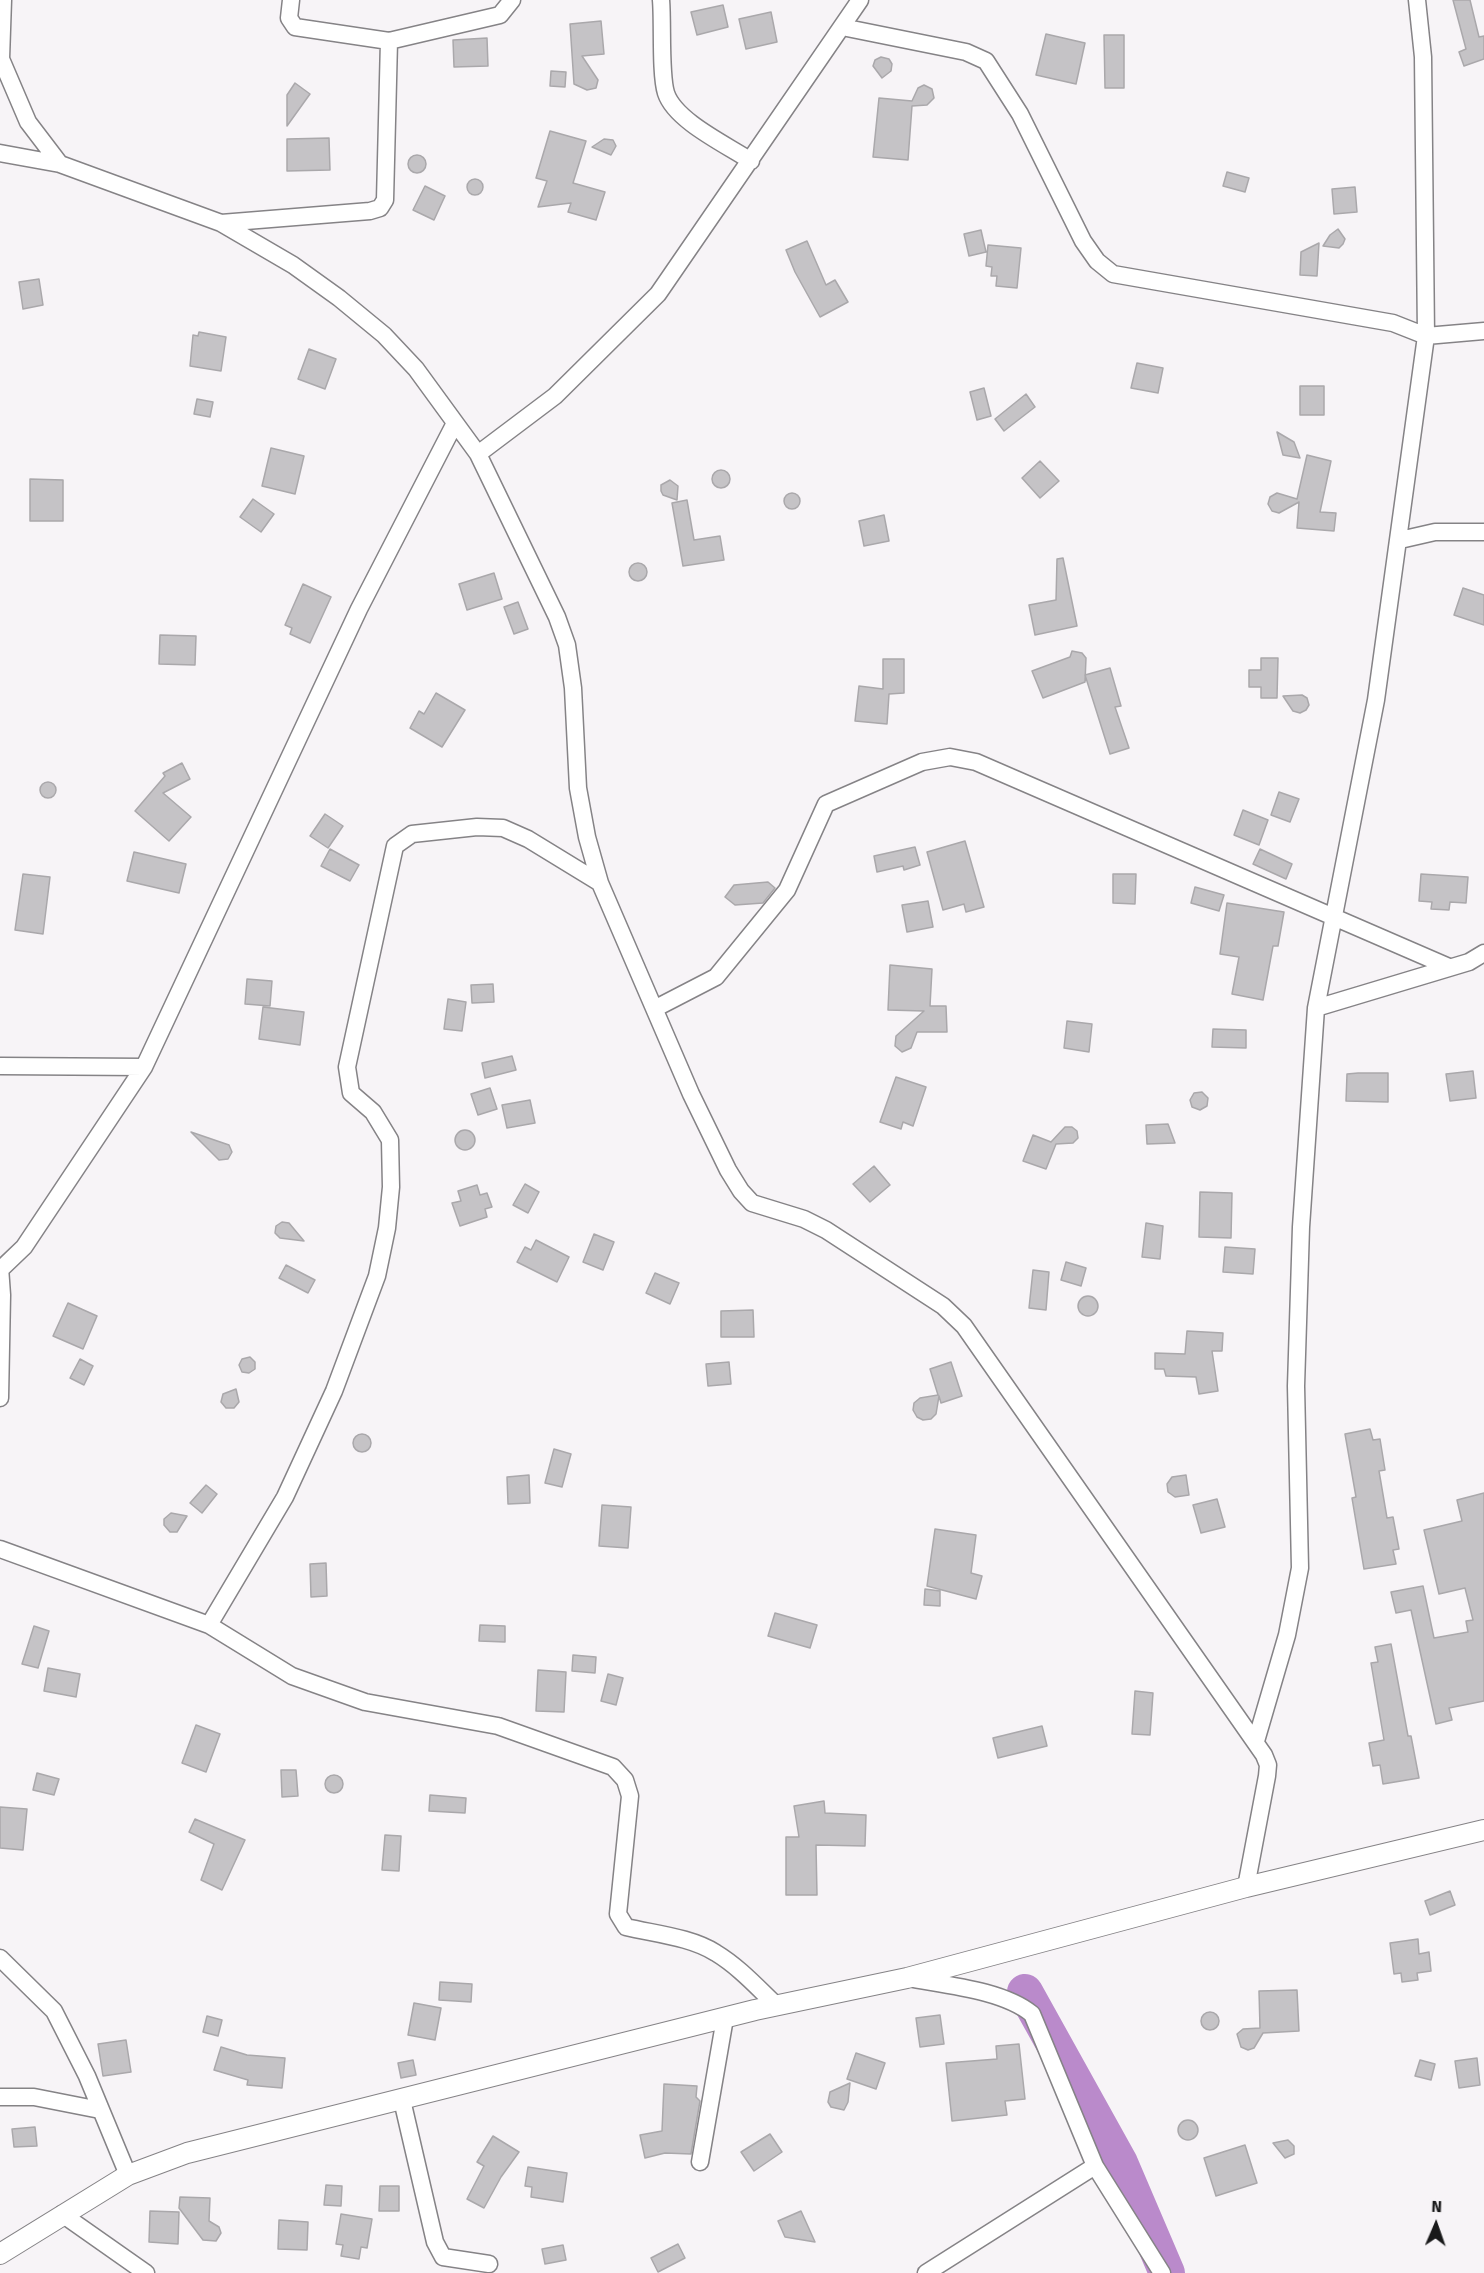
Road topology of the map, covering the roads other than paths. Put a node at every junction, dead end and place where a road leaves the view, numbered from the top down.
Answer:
1 (3, 0) edge
2 (291, 0) edge
3 (512, 0) edge
4 (662, 0) edge
5 (860, 0) edge
6 (1417, 0) edge
7 (842, 27) junction
8 (389, 41) junction
9 (1, 58) edge
10 (0, 153) edge
11 (751, 161) junction
12 (60, 164) junction
13 (220, 223) junction
14 (1484, 331) edge
15 (1426, 336) junction
16 (455, 423) junction
17 (478, 454) junction
18 (1484, 532) edge
19 (1400, 540) junction
20 (600, 883) junction
21 (1332, 916) junction
22 (1484, 953) edge
23 (1449, 967) junction
24 (656, 1008) junction
25 (1316, 1008) junction
26 (0, 1066) edge
27 (144, 1067) junction
28 (0, 1268) edge
29 (0, 1398) edge
30 (0, 1549) edge
31 (209, 1625) junction
32 (1256, 1741) junction
33 (1484, 1830) edge
34 (1246, 1887) junction
35 (0, 1958) edge
36 (907, 1978) junction
37 (776, 2005) junction
38 (725, 2018) junction
39 (0, 2097) edge
40 (402, 2100) junction
41 (100, 2110) junction
42 (700, 2162) dead end
43 (1095, 2166) junction
44 (129, 2175) junction
45 (62, 2214) junction
46 (0, 2254) edge
47 (489, 2264) dead end
48 (146, 2273) edge
49 (926, 2273) edge
50 (1162, 2273) edge

1 - 9 street
2 - 8 street
3 - 8 street
4 - 11 street
5 - 7 street
6 - 15 street
7 - 11 street
7 - 15 street
8 - 13 street
9 - 12 street
10 - 12 street
11 - 17 street
12 - 13 street
13 - 16 street
14 - 15 street
15 - 19 street
16 - 17 street
16 - 27 street
17 - 20 street
18 - 19 street
19 - 21 street
20 - 24 street
20 - 31 street
21 - 23 street
21 - 24 street
21 - 25 street
22 - 23 street
23 - 25 street
24 - 32 street
25 - 32 street
26 - 27 street
27 - 28 street
28 - 29 street
30 - 31 street
31 - 37 street
32 - 34 street
33 - 34 street
34 - 36 street
35 - 41 street
36 - 37 street
36 - 43 street
37 - 38 street
38 - 40 street
38 - 42 street
39 - 41 street
40 - 44 street
40 - 47 street
41 - 44 street
43 - 49 street
43 - 50 street
44 - 45 street
45 - 46 street
45 - 48 street

